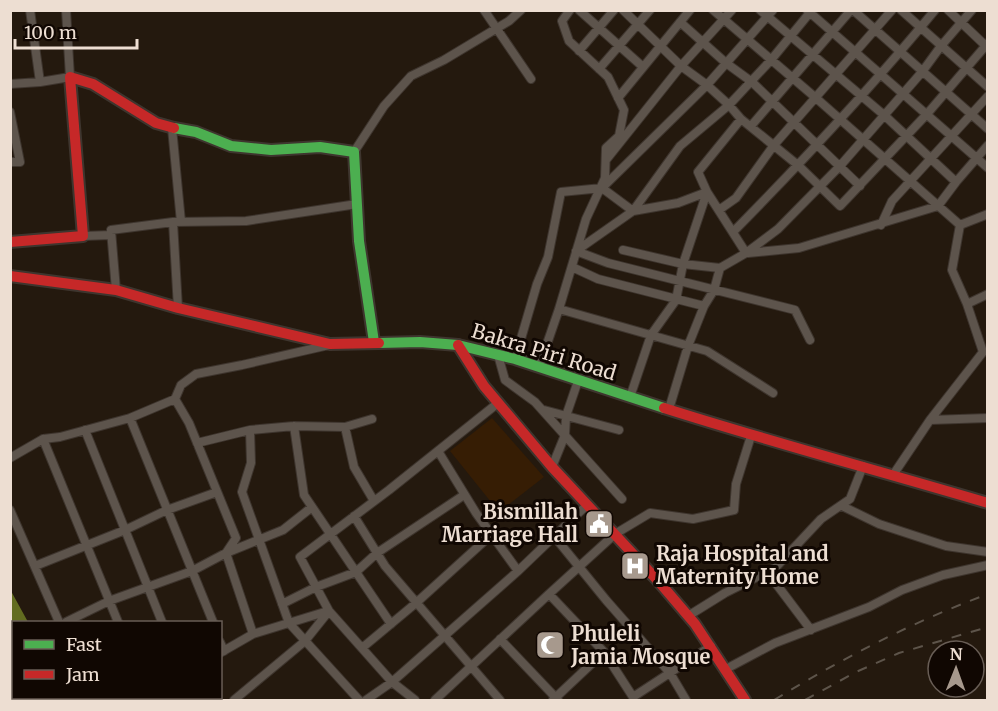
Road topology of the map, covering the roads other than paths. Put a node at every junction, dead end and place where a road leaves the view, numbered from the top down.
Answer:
1 (30, 10) edge
2 (66, 10) edge
3 (484, 10) edge
4 (509, 10) edge
5 (521, 10) edge
6 (570, 10) edge
7 (579, 10) edge
8 (614, 10) edge
9 (623, 10) edge
10 (650, 10) edge
11 (690, 10) edge
12 (713, 10) edge
13 (732, 10) edge
14 (760, 10) edge
15 (852, 10) edge
16 (892, 10) edge
17 (901, 10) edge
18 (934, 10) edge
19 (948, 10) edge
20 (972, 10) edge
21 (809, 11) edge
22 (771, 14) edge
23 (723, 20) junction
24 (509, 21) junction
25 (680, 22) junction
26 (962, 23) junction
27 (638, 24) junction
28 (496, 28) junction
29 (599, 28) junction
30 (920, 28) junction
31 (876, 30) junction
32 (834, 33) junction
33 (790, 35) junction
34 (748, 40) junction
35 (704, 42) junction
36 (987, 45) edge
37 (620, 46) junction
38 (660, 46) junction
39 (941, 46) junction
40 (579, 51) junction
41 (899, 52) junction
42 (856, 54) junction
43 (814, 55) junction
44 (771, 60) junction
45 (726, 63) junction
46 (681, 66) junction
47 (643, 67) junction
48 (598, 69) junction
49 (967, 69) junction
50 (922, 72) junction
51 (880, 73) junction
52 (837, 75) junction
53 (70, 77) junction
54 (792, 78) junction
55 (531, 79) dead end
56 (40, 82) junction
57 (752, 82) junction
58 (10, 84) edge
59 (707, 85) junction
60 (987, 87) edge
61 (945, 91) junction
62 (904, 94) junction
63 (862, 96) junction
64 (987, 96) edge
65 (618, 98) junction
66 (816, 98) junction
67 (772, 102) junction
68 (729, 105) junction
69 (10, 112) edge
70 (927, 114) junction
71 (884, 115) junction
72 (971, 115) junction
73 (741, 119) junction
74 (841, 120) junction
75 (794, 124) junction
76 (751, 126) junction
77 (172, 129) junction
78 (987, 129) edge
79 (906, 135) junction
80 (952, 136) junction
81 (864, 139) junction
82 (774, 145) junction
83 (818, 145) junction
84 (987, 145) edge
85 (354, 152) junction
86 (976, 158) junction
87 (886, 159) junction
88 (932, 159) junction
89 (606, 160) junction
90 (10, 162) edge
91 (799, 166) junction
92 (840, 166) junction
93 (987, 168) edge
94 (911, 182) junction
95 (956, 182) junction
96 (860, 186) junction
97 (602, 188) junction
98 (819, 188) junction
99 (707, 192) junction
100 (357, 204) junction
101 (939, 206) junction
102 (718, 210) junction
103 (633, 211) junction
104 (987, 214) edge
105 (177, 222) junction
106 (881, 225) junction
107 (960, 225) junction
108 (733, 232) junction
109 (83, 236) junction
110 (111, 236) junction
111 (10, 242) edge
112 (623, 250) dead end
113 (576, 251) junction
114 (746, 253) junction
115 (683, 264) junction
116 (572, 267) junction
117 (720, 268) junction
118 (10, 276) edge
119 (681, 282) junction
120 (116, 290) junction
121 (714, 290) junction
122 (987, 294) edge
123 (676, 300) junction
124 (967, 304) junction
125 (704, 306) junction
126 (177, 308) junction
127 (559, 309) junction
128 (651, 335) junction
129 (810, 340) dead end
130 (374, 342) junction
131 (330, 344) junction
132 (458, 345) junction
133 (688, 346) junction
134 (498, 355) junction
135 (515, 359) junction
136 (539, 367) junction
137 (578, 381) junction
138 (773, 393) dead end
139 (630, 397) junction
140 (175, 399) junction
141 (498, 403) junction
142 (669, 409) junction
143 (542, 410) junction
144 (566, 416) junction
145 (130, 418) junction
146 (987, 418) edge
147 (372, 419) dead end
148 (930, 420) junction
149 (294, 426) junction
150 (345, 427) junction
151 (85, 430) junction
152 (250, 430) junction
153 (619, 430) dead end
154 (565, 435) junction
155 (751, 436) junction
156 (43, 439) junction
157 (197, 443) junction
158 (438, 451) junction
159 (10, 458) edge
160 (863, 466) junction
161 (552, 467) junction
162 (893, 475) junction
163 (218, 492) junction
164 (464, 495) junction
165 (622, 499) dead end
166 (374, 501) junction
167 (987, 503) edge
168 (587, 505) junction
169 (842, 506) junction
170 (312, 507) junction
171 (10, 510) edge
172 (167, 510) junction
173 (354, 516) junction
174 (125, 530) junction
175 (615, 534) junction
176 (330, 535) junction
177 (491, 535) junction
178 (554, 536) junction
179 (260, 540) junction
180 (86, 545) junction
181 (987, 552) edge
182 (226, 553) junction
183 (377, 554) junction
184 (987, 565) edge
185 (35, 566) junction
186 (580, 568) junction
187 (192, 571) junction
188 (518, 571) junction
189 (356, 573) junction
190 (768, 573) junction
191 (148, 586) junction
192 (316, 587) junction
193 (549, 594) junction
194 (109, 601) junction
195 (416, 603) junction
196 (282, 604) junction
197 (329, 611) junction
198 (688, 616) junction
199 (59, 621) edge
200 (68, 621) edge
201 (118, 621) edge
202 (162, 621) edge
203 (213, 621) edge
204 (289, 623) junction
205 (391, 624) junction
206 (811, 630) junction
207 (253, 634) junction
208 (444, 636) junction
209 (500, 639) junction
210 (305, 641) junction
211 (711, 646) junction
212 (362, 648) junction
213 (222, 652) edge
214 (604, 652) junction
215 (471, 667) junction
216 (726, 669) junction
217 (670, 673) junction
218 (392, 682) junction
219 (495, 699) edge
220 (630, 699) edge
221 (234, 700) edge
222 (359, 700) edge
223 (366, 700) edge
224 (415, 700) edge
225 (435, 700) edge
226 (556, 700) edge
227 (686, 700) edge
228 (745, 700) edge

1 - 56 street
2 - 53 street
3 - 28 street
4 - 24 street
5 - 24 street
6 - 40 street
7 - 29 street
8 - 29 street
9 - 27 street
10 - 27 street
11 - 25 street
12 - 23 street
13 - 23 street
14 - 22 street
15 - 31 street
15 - 32 street
16 - 31 street
17 - 30 street
18 - 30 street
19 - 26 street
20 - 26 street
21 - 32 street
21 - 33 street
22 - 33 street
22 - 34 street
23 - 34 street
23 - 35 street
24 - 28 street
25 - 35 street
25 - 38 street
26 - 36 street
26 - 39 street
27 - 37 street
27 - 38 street
28 - 55 street
28 - 85 street
29 - 37 street
29 - 40 street
30 - 39 street
30 - 41 street
31 - 41 street
31 - 42 street
32 - 42 street
32 - 43 street
33 - 43 street
33 - 44 street
34 - 44 street
34 - 45 street
35 - 45 street
35 - 46 street
36 - 49 street
37 - 47 street
37 - 48 street
38 - 46 street
38 - 47 street
39 - 49 street
39 - 50 street
40 - 48 street
41 - 50 street
41 - 51 street
42 - 51 street
42 - 52 street
43 - 52 street
43 - 54 street
44 - 54 street
44 - 57 street
45 - 57 street
45 - 59 street
46 - 59 street
46 - 89 street
47 - 65 street
48 - 65 street
49 - 60 street
49 - 61 street
50 - 61 street
50 - 62 street
51 - 62 street
51 - 63 street
52 - 63 street
52 - 66 street
53 - 56 street
53 - 77 street
53 - 109 street
54 - 66 street
54 - 67 street
56 - 58 street
57 - 67 street
57 - 68 street
59 - 68 street
59 - 97 street
61 - 70 street
61 - 72 street
62 - 70 street
62 - 71 street
63 - 71 street
63 - 74 street
64 - 72 street
65 - 89 street
66 - 74 street
66 - 75 street
67 - 75 street
67 - 76 street
68 - 73 street
68 - 103 street
69 - 90 street
70 - 79 street
70 - 80 street
71 - 79 street
71 - 81 street
72 - 78 street
72 - 80 street
73 - 76 street
73 - 99 street
74 - 81 street
74 - 83 street
75 - 82 street
75 - 83 street
76 - 82 street
77 - 85 street
77 - 105 street
79 - 87 street
79 - 88 street
80 - 86 street
80 - 88 street
81 - 87 street
81 - 92 street
82 - 91 street
82 - 102 street
83 - 91 street
83 - 92 street
84 - 86 street
85 - 100 street
86 - 93 street
86 - 95 street
87 - 94 street
87 - 96 street
88 - 94 street
88 - 95 street
89 - 97 street
91 - 98 street
91 - 108 street
92 - 96 street
92 - 98 street
94 - 101 street
94 - 106 street
95 - 101 street
96 - 98 street
97 - 103 street
97 - 113 street
97 - 135 street
98 - 114 street
99 - 102 street
99 - 103 street
99 - 115 street
100 - 105 street
100 - 130 street
101 - 106 street
101 - 107 street
102 - 108 street
103 - 113 street
104 - 107 street
105 - 110 street
105 - 126 street
106 - 114 street
107 - 124 street
108 - 114 street
109 - 110 street
109 - 111 street
110 - 120 street
112 - 115 street
113 - 116 street
113 - 119 street
114 - 117 street
115 - 117 street
115 - 119 street
116 - 123 street
116 - 127 street
117 - 121 street
118 - 120 street, Bakra Piri Road
119 - 121 street
119 - 123 street
120 - 126 street, Bakra Piri Road
121 - 125 street
121 - 129 street
122 - 124 street
123 - 125 street
123 - 128 street
124 - 148 street
125 - 133 street
126 - 131 street, Bakra Piri Road
127 - 128 street
127 - 136 street
128 - 133 street
128 - 139 street
130 - 131 street, Bakra Piri Road
130 - 132 street, Bakra Piri Road
131 - 140 street
132 - 134 street, Bakra Piri Road
132 - 141 street
133 - 138 street
133 - 142 street
134 - 135 street, Bakra Piri Road
134 - 143 street
135 - 136 street, Bakra Piri Road
136 - 137 street, Bakra Piri Road
137 - 139 street, Bakra Piri Road
137 - 144 street
139 - 142 street, Bakra Piri Road
140 - 145 street
140 - 157 street
141 - 158 street
141 - 161 street
142 - 155 street, Bakra Piri Road
143 - 144 street
143 - 154 street
144 - 153 street
144 - 154 street
145 - 151 street
145 - 172 street
146 - 148 street
147 - 150 street
148 - 162 street
149 - 150 street
149 - 152 street
149 - 170 street
150 - 166 street
151 - 156 street
151 - 174 street
152 - 157 street
152 - 179 street
154 - 161 street
154 - 165 street
155 - 160 street, Bakra Piri Road
155 - 175 street
156 - 159 street
156 - 180 street
157 - 163 street
158 - 164 street
158 - 166 street
160 - 162 street, Bakra Piri Road
160 - 169 street
161 - 168 street
162 - 167 street, Bakra Piri Road
163 - 172 street
163 - 182 street
164 - 177 street
164 - 183 street
166 - 173 street
168 - 175 street
168 - 178 street
169 - 181 street
169 - 190 street
170 - 176 street
170 - 179 street
171 - 185 street
172 - 174 street
172 - 187 street
173 - 176 street
173 - 183 street
174 - 180 street
174 - 191 street
175 - 186 street
175 - 198 street
176 - 189 street
176 - 192 street
177 - 188 street
177 - 195 street
178 - 186 street
178 - 188 street
179 - 182 street
179 - 196 street
180 - 185 street
180 - 194 street
182 - 187 street
182 - 207 street
183 - 189 street
183 - 195 street
184 - 206 street
185 - 199 street
186 - 193 street
186 - 217 street
187 - 191 street
187 - 203 street
188 - 208 street
189 - 192 street
189 - 205 street
190 - 198 street
190 - 206 street
191 - 194 street
191 - 202 street
192 - 196 street
192 - 197 street
193 - 209 street
193 - 214 street
194 - 200 street
194 - 201 street
195 - 205 street
195 - 208 street
196 - 204 street
197 - 204 street
197 - 210 street
197 - 212 street
198 - 211 street
204 - 207 street
204 - 210 street
205 - 212 street
206 - 216 street
207 - 213 street
208 - 215 street
208 - 218 street
209 - 215 street
209 - 226 street
210 - 221 street
210 - 222 street
211 - 216 street
211 - 217 street
212 - 218 street
214 - 220 street
214 - 226 street
215 - 219 street
215 - 225 street
216 - 228 street
217 - 220 street
217 - 227 street
218 - 223 street
218 - 224 street

